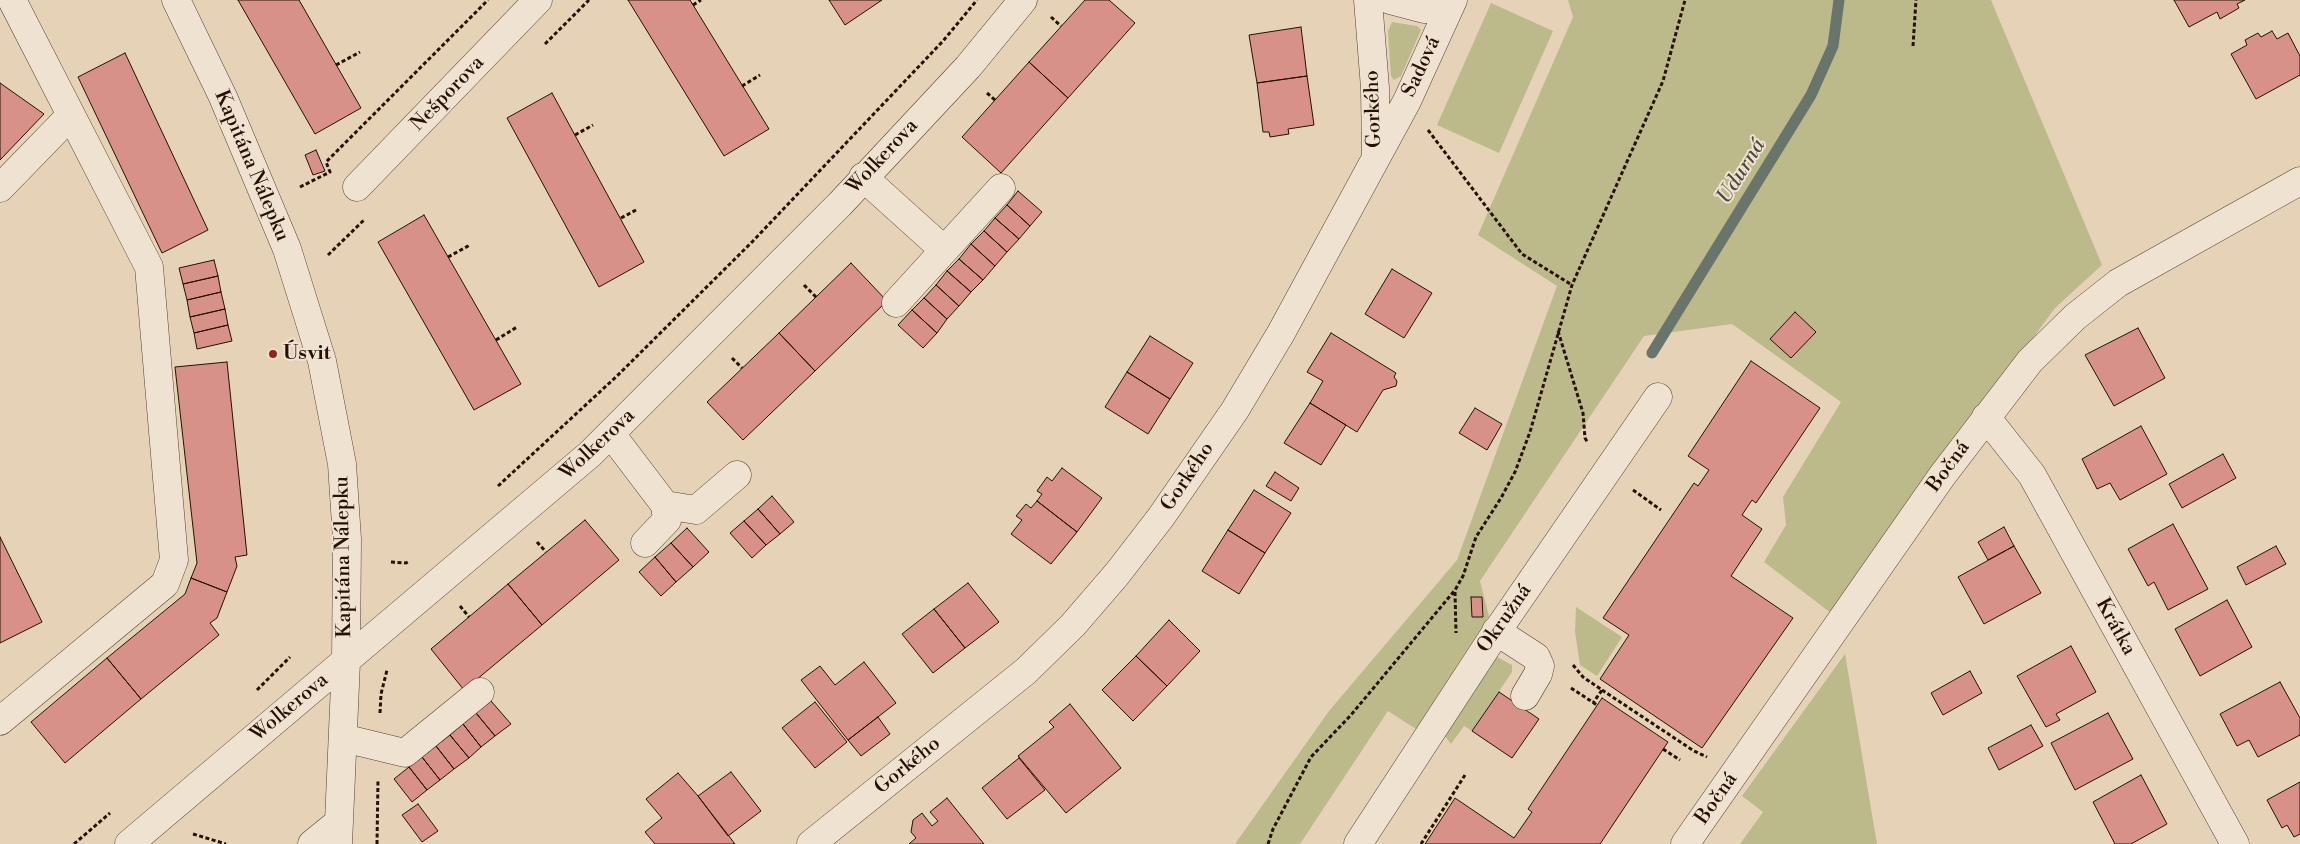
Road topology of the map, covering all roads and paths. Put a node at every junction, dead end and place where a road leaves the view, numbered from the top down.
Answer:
1 (12, 0) edge
2 (176, 0) edge
3 (488, 0) edge
4 (538, 0) edge
5 (701, 0) edge
6 (977, 0) edge
7 (1023, 0) edge
8 (1368, 0) edge
9 (1390, 0) edge
10 (1685, 0) edge
11 (1916, 0) edge
12 (1451, 3) edge
13 (693, 5) dead end
14 (1049, 15) dead end
15 (1061, 26) dead end
16 (1913, 46) dead end
17 (360, 52) dead end
18 (336, 65) dead end
19 (760, 75) dead end
20 (742, 86) dead end
21 (985, 90) dead end
22 (996, 100) dead end
23 (1407, 101) junction
24 (71, 115) junction
25 (593, 126) dead end
26 (575, 135) dead end
27 (1376, 160) junction
28 (863, 177) junction
29 (2300, 181) edge
30 (300, 187) dead end
31 (357, 187) dead end
32 (0, 188) edge
33 (1001, 188) dead end
34 (638, 209) dead end
35 (621, 218) dead end
36 (470, 245) dead end
37 (944, 250) junction
38 (448, 257) dead end
39 (802, 282) dead end
40 (1572, 285) junction
41 (816, 297) dead end
42 (896, 303) dead end
43 (517, 327) dead end
44 (1558, 330) junction
45 (496, 340) dead end
46 (730, 355) dead end
47 (742, 368) dead end
48 (1658, 397) dead end
49 (1986, 417) junction
50 (611, 434) junction
51 (1607, 472) junction
52 (737, 475) dead end
53 (492, 491) dead end
54 (665, 505) junction
55 (534, 537) dead end
56 (645, 544) dead end
57 (546, 552) dead end
58 (414, 559) dead end
59 (391, 562) dead end
60 (457, 601) dead end
61 (469, 617) dead end
62 (1496, 631) junction
63 (346, 662) junction
64 (1578, 670) dead end
65 (1571, 688) dead end
66 (1602, 690) junction
67 (480, 692) dead end
68 (1525, 696) dead end
69 (0, 721) edge
70 (343, 738) junction
71 (1663, 749) dead end
72 (1680, 760) dead end
73 (1740, 767) junction
74 (1465, 775) dead end
75 (184, 832) dead end
76 (339, 833) edge
77 (128, 844) edge
78 (226, 844) edge
79 (312, 844) edge
80 (811, 844) edge
81 (1268, 844) edge
82 (1358, 844) edge
83 (1421, 844) edge
84 (1685, 844) edge
85 (2234, 844) edge

1 - 24 street
2 - 63 street, Kapitána Nálepku
3 - 30 path
4 - 31 street, Nešporova
5 - 13 path
6 - 53 path
7 - 28 street, Wolkerova
8 - 27 street, Gorkého
9 - 12 street
10 - 40 path
11 - 16 path
12 - 23 street, Sadová
14 - 15 path
17 - 18 path
19 - 20 path
21 - 22 path
23 - 27 street, Sadová
23 - 40 path
24 - 32 street
24 - 69 street
25 - 26 path
27 - 80 street, Gorkého
28 - 37 street
28 - 50 street, Wolkerova
29 - 49 street, Bočná
33 - 37 street
34 - 35 path
36 - 38 path
37 - 42 street
39 - 41 path
40 - 44 path
43 - 45 path
44 - 51 path
44 - 81 path
46 - 47 path
48 - 51 street, Okružná
49 - 73 street, Bočná
49 - 85 street, Krátka
50 - 54 street
50 - 63 street, Wolkerova
51 - 62 street, Okružná
52 - 54 street
54 - 56 street
55 - 57 path
58 - 59 path
60 - 61 path
62 - 68 street
62 - 82 street, Okružná
63 - 70 street, Kapitána Nálepku
63 - 77 street, Wolkerova
64 - 66 path
65 - 66 path
66 - 73 path
67 - 70 street
70 - 76 street, Kapitána Nálepku
71 - 72 path
73 - 84 street, Bočná
74 - 83 path
75 - 78 path
76 - 79 street

